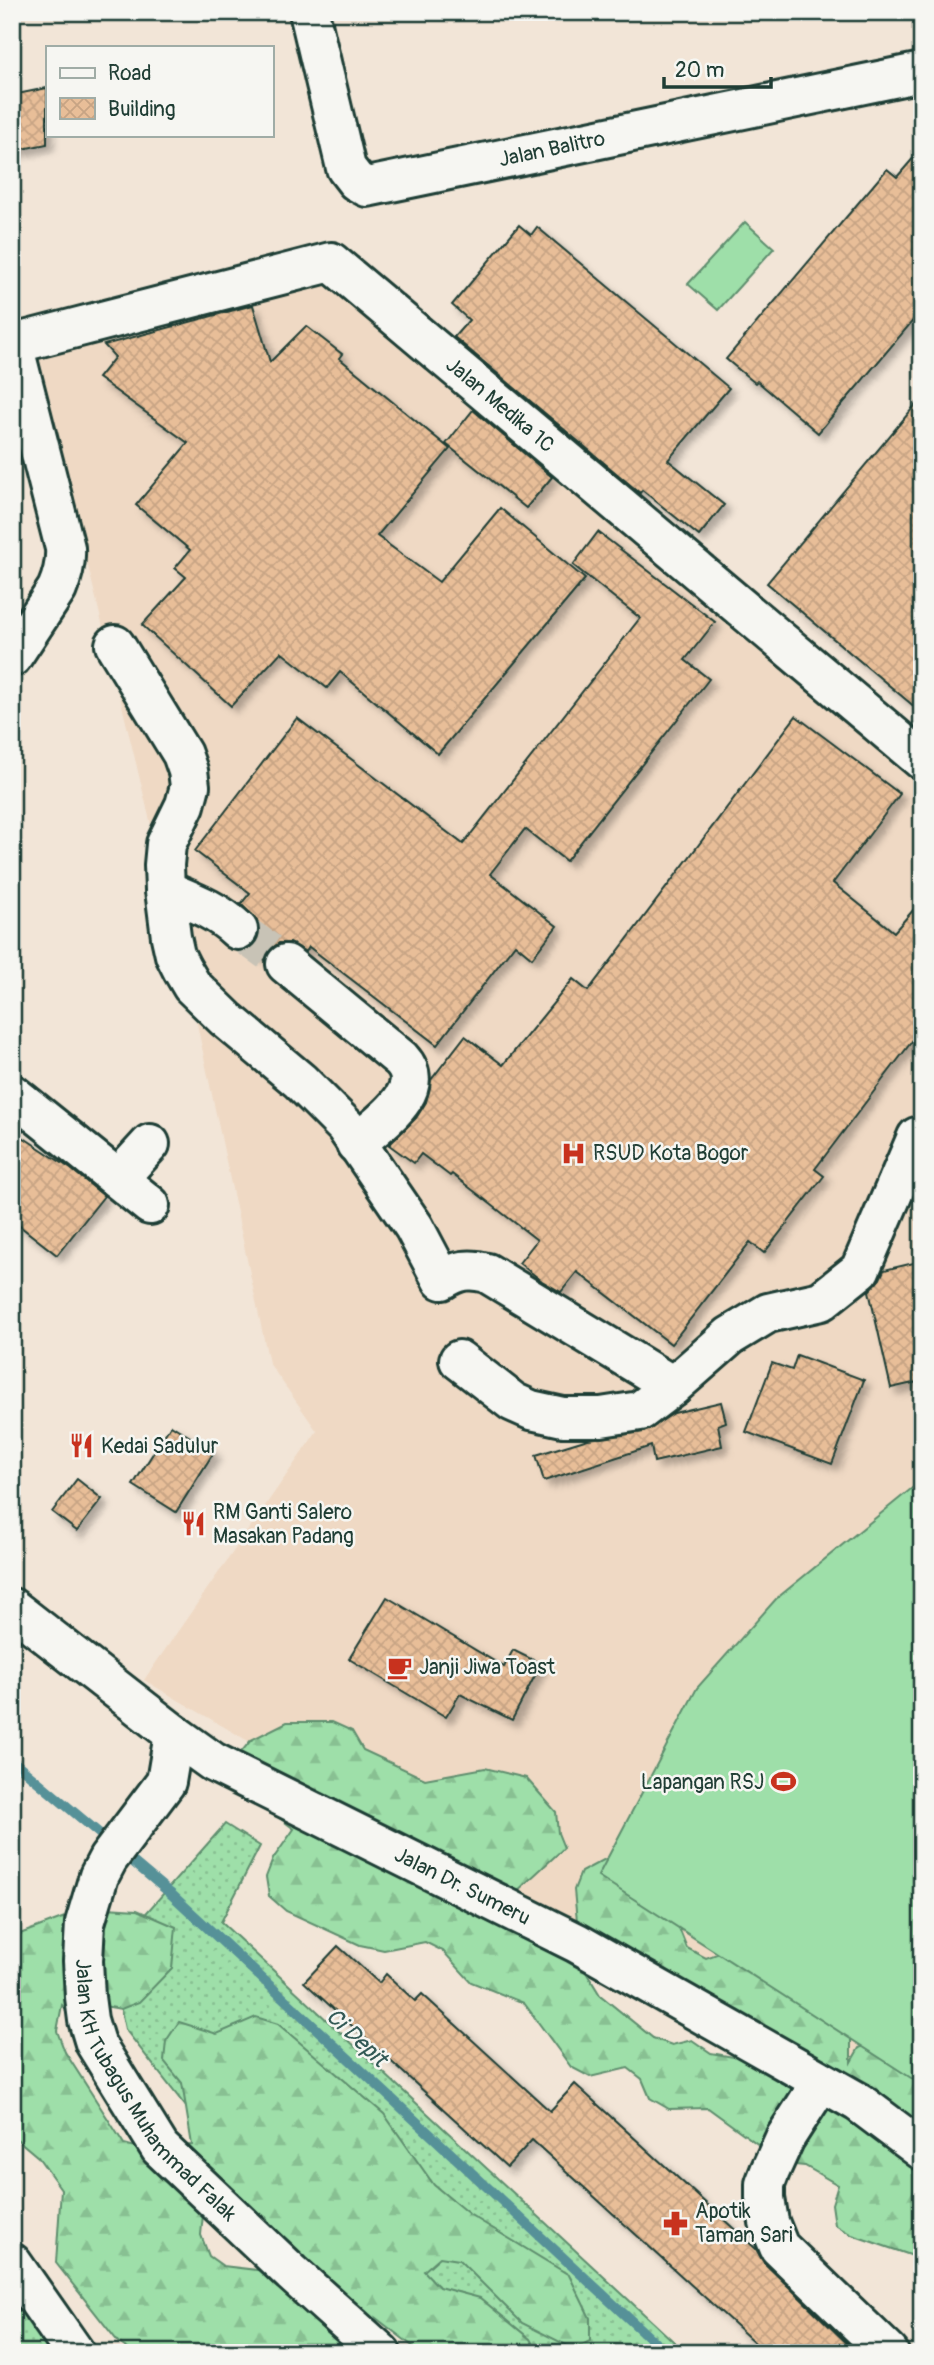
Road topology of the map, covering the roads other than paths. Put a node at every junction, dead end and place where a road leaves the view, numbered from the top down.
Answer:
1 (309, 12) edge
2 (922, 72) edge
3 (12, 344) edge
4 (115, 645) dead end
5 (12, 657) edge
6 (922, 760) edge
7 (164, 890) junction
8 (238, 930) tunnel mouth
9 (286, 964) tunnel mouth
10 (12, 1094) edge
11 (917, 1137) dead end
12 (150, 1143) dead end
13 (356, 1143) junction
14 (118, 1179) junction
15 (150, 1205) dead end
16 (459, 1360) dead end
17 (673, 1386) junction
18 (12, 1608) edge
19 (174, 1734) junction
20 (213, 1762) junction
21 (158, 1792) junction
22 (821, 2082) junction
23 (922, 2150) edge
24 (12, 2263) edge
25 (75, 2353) edge
26 (381, 2353) edge
27 (889, 2353) edge

1 - 2 main road, Jalan Balitro
3 - 5 main road
3 - 6 main road, Jalan Medika 1C
4 - 7 main road
7 - 8 main road
7 - 13 main road
9 - 13 main road
10 - 14 main road
11 - 17 main road
12 - 14 main road
13 - 17 main road
14 - 15 main road
16 - 17 main road
18 - 19 main road, Jalan Dr. Sumeru
19 - 20 main road, Jalan Dr. Sumeru
19 - 21 main road, Jalan KH Tubagus Muhammad Falak
20 - 21 main road
20 - 22 main road, Jalan Dr. Sumeru
21 - 26 main road, Jalan KH Tubagus Muhammad Falak
22 - 23 main road, Jalan Dr. Sumeru
22 - 27 main road
24 - 25 main road

